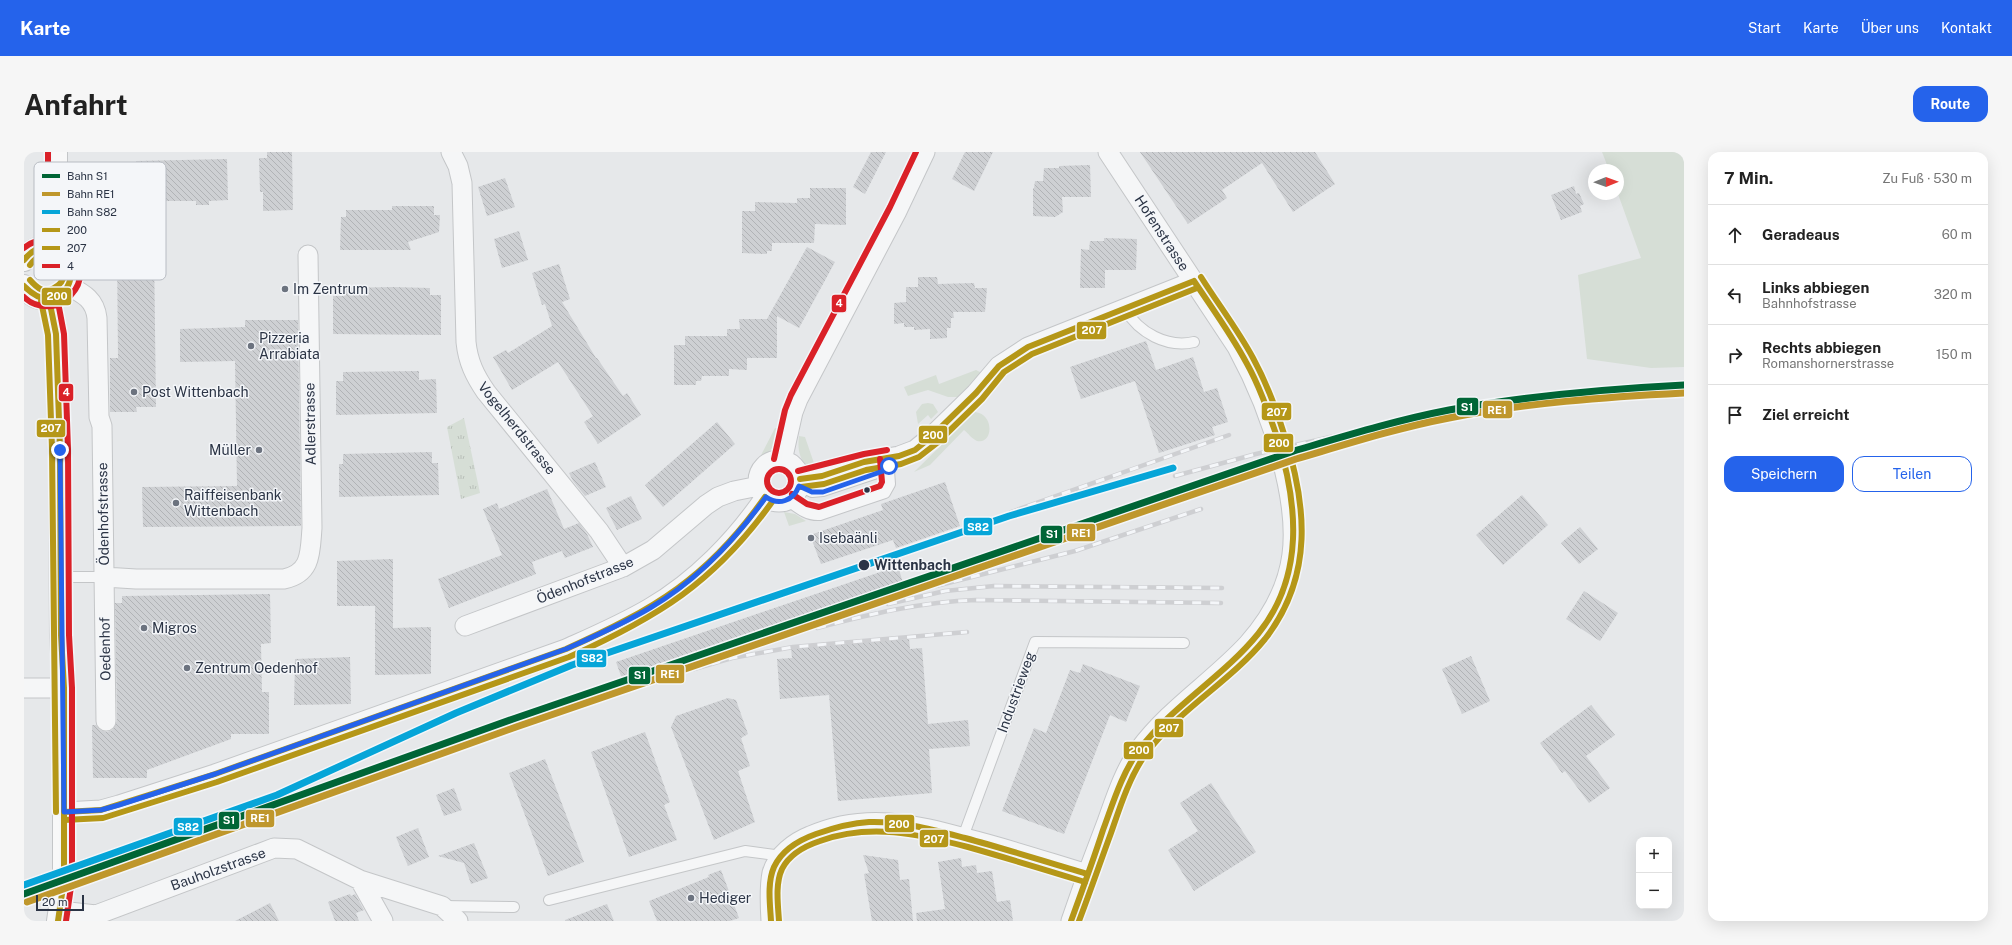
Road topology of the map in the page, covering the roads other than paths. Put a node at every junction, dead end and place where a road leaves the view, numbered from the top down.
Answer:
1 (451, 152) edge
2 (925, 152) edge
3 (1108, 152) edge
4 (34, 250) edge
5 (308, 255) dead end
6 (24, 260) edge
7 (70, 280) edge
8 (1194, 281) junction
9 (24, 286) edge
10 (69, 286) junction
11 (50, 299) junction
12 (1125, 309) junction
13 (1194, 342) dead end
14 (782, 461) junction
15 (889, 463) junction
16 (800, 483) junction
17 (762, 492) junction
18 (787, 500) junction
19 (623, 567) junction
20 (104, 576) junction
21 (60, 577) junction
22 (284, 579) joint
23 (465, 626) dead end
24 (1184, 643) dead end
25 (24, 688) edge
26 (64, 688) junction
27 (106, 721) dead end
28 (64, 812) junction
29 (963, 837) junction
30 (779, 860) junction
31 (1087, 874) junction
32 (360, 880) junction
33 (549, 900) dead end
34 (442, 906) junction
35 (514, 907) dead end
36 (59, 916) edge
37 (383, 921) edge
38 (458, 921) edge
39 (771, 921) edge
40 (1072, 921) edge

1 - 19 street, Vogelherdstrasse
2 - 14 street
3 - 8 street, Hofenstrasse
4 - 6 main road
5 - 22 street, Adlerstrasse
7 - 10 main road
8 - 12 street
8 - 31 street, Hofenstrasse
9 - 11 main road
10 - 11 main road
10 - 20 street, Ödenhofstrasse
11 - 21 main road
12 - 13 lane
12 - 15 street
14 - 16 street
14 - 17 street
15 - 16 street
15 - 18 lane
16 - 18 street
17 - 18 street
17 - 19 street, Ödenhofstrasse
17 - 28 street
19 - 23 street, Ödenhofstrasse
20 - 21 lane
20 - 22 street, Ödenhofstrasse
20 - 27 street, Oedenhof
21 - 26 main road
24 - 29 lane, Industrieweg
25 - 26 street
26 - 28 main road
28 - 36 main road
29 - 30 street
29 - 31 street
30 - 33 lane
30 - 39 street
31 - 40 street, Hofenstrasse
32 - 34 street, Bauholzstrasse
32 - 36 street, Bauholzstrasse
32 - 37 street
34 - 35 lane, Bauholzstrasse
34 - 38 street, Bauholzstrasse

